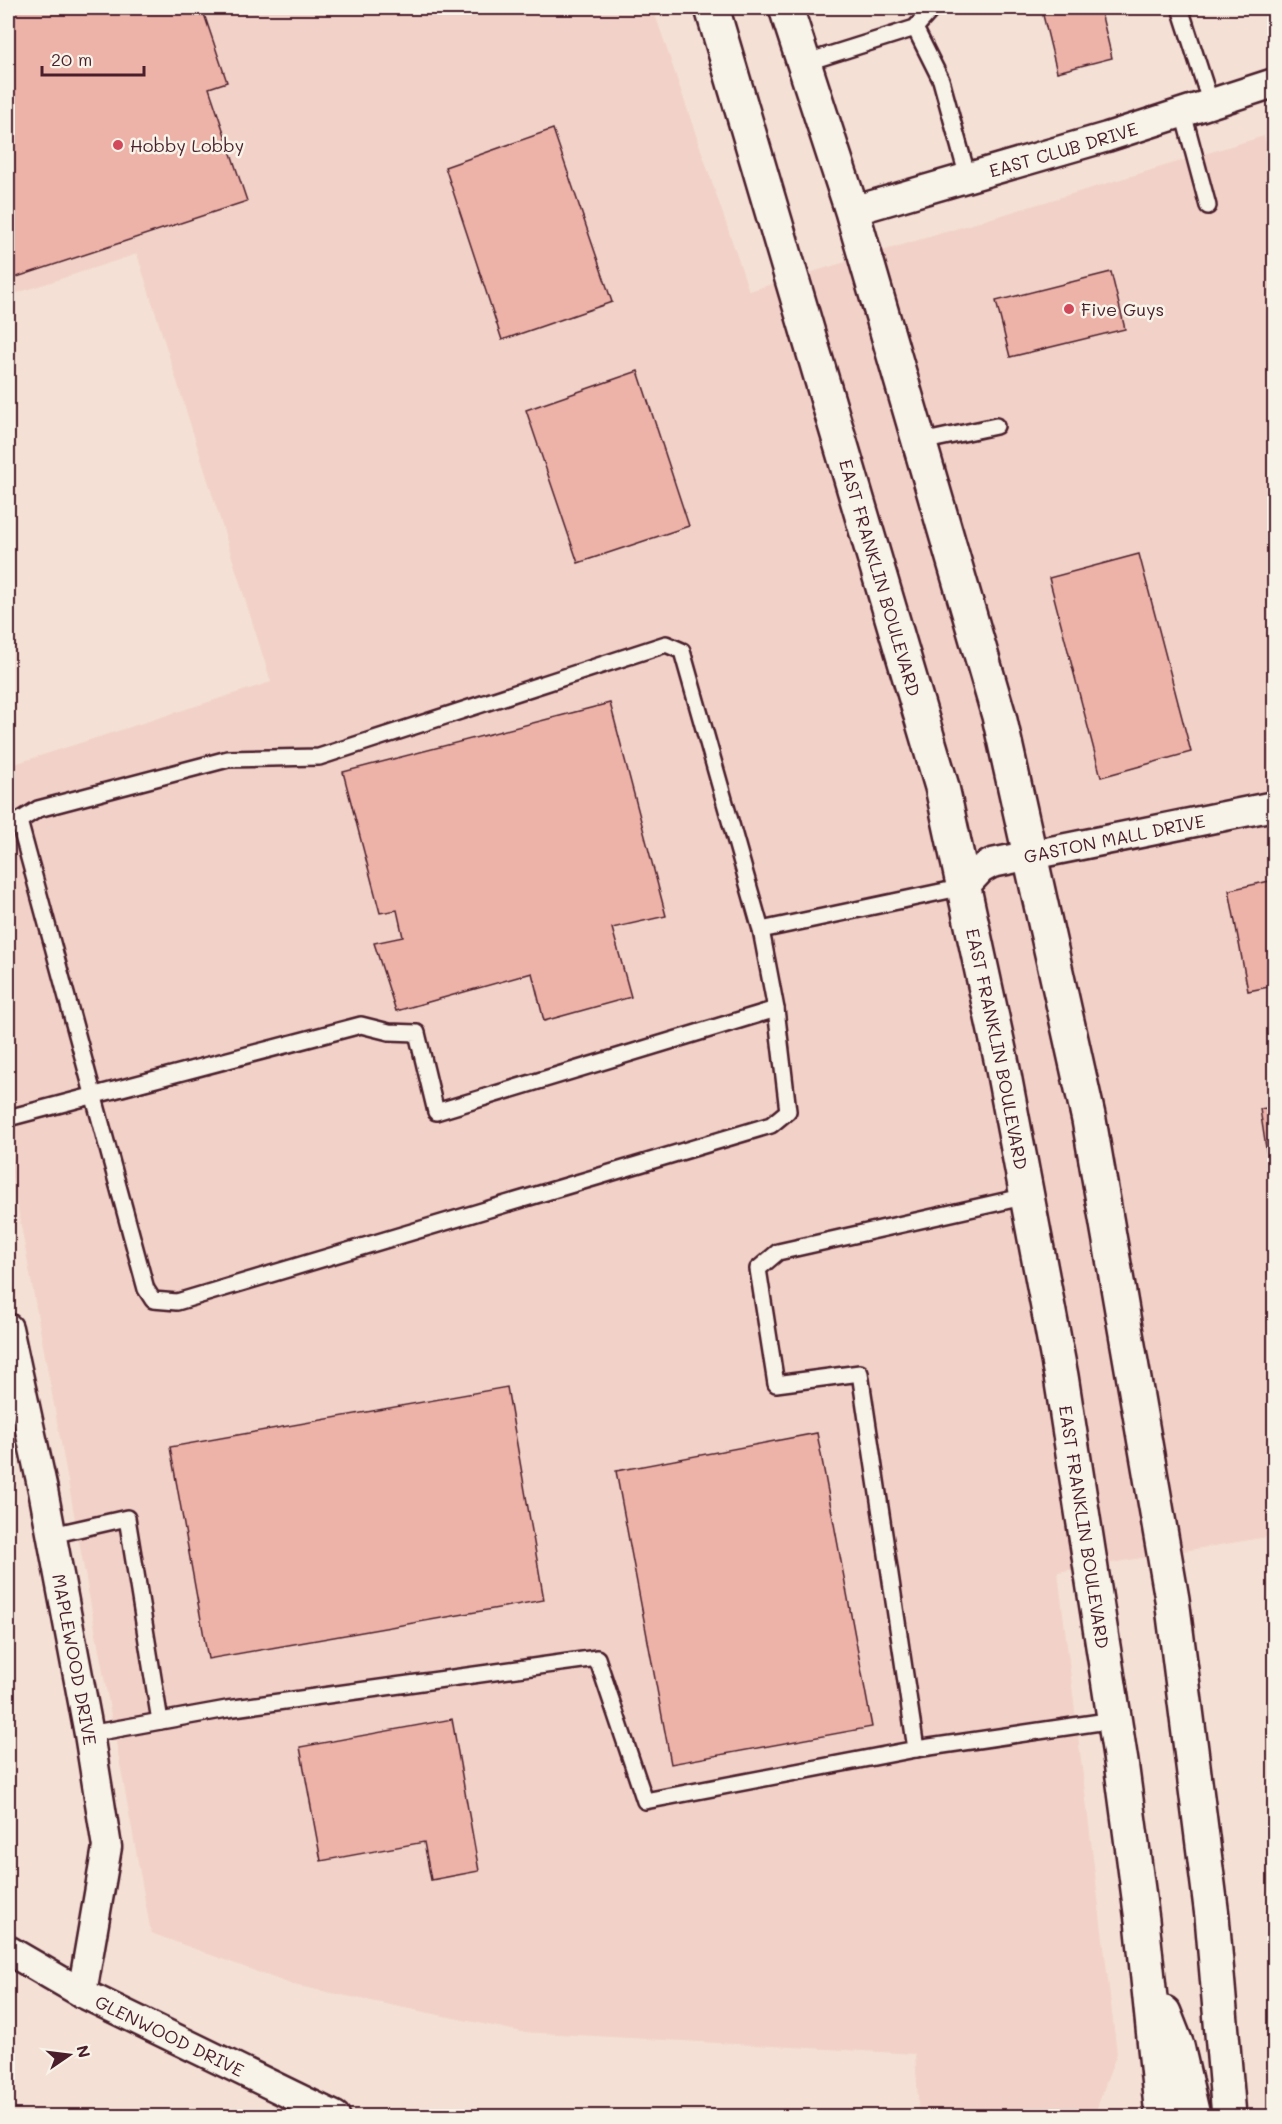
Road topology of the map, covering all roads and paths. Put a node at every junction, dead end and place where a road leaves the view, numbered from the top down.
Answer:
1 (712, 8) edge
2 (786, 8) edge
3 (933, 8) edge
4 (1180, 8) edge
5 (915, 28) junction
6 (804, 63) junction
7 (1275, 83) edge
8 (1211, 104) junction
9 (1183, 113) junction
10 (968, 178) junction
11 (1208, 206) dead end
12 (852, 212) junction
13 (996, 426) dead end
14 (921, 442) junction
15 (1275, 806) edge
16 (1028, 854) junction
17 (964, 887) junction
18 (761, 930) junction
19 (776, 1009) junction
20 (95, 1095) junction
21 (8, 1119) edge
22 (1027, 1196) junction
23 (8, 1328) edge
24 (52, 1535) junction
25 (1114, 1720) junction
26 (160, 1721) junction
27 (89, 1734) junction
28 (916, 1749) junction
29 (8, 1950) edge
30 (1149, 1988) junction
31 (82, 1993) junction
32 (336, 2116) edge
33 (1162, 2116) edge
34 (1193, 2116) edge
35 (1229, 2116) edge

1 - 17 main road, EAST FRANKLIN BOULEVARD
2 - 6 main road
3 - 5 lane
4 - 8 lane
5 - 6 lane
5 - 10 lane
6 - 12 main road
7 - 8 street, EAST CLUB DRIVE
8 - 9 street, EAST CLUB DRIVE
9 - 10 street, EAST CLUB DRIVE
9 - 11 lane
10 - 12 street, EAST CLUB DRIVE
12 - 14 main road
13 - 14 lane
14 - 16 main road
15 - 16 street, GASTON MALL DRIVE
16 - 17 street, GASTON MALL DRIVE
16 - 35 main road
17 - 18 lane
17 - 22 main road, EAST FRANKLIN BOULEVARD
18 - 19 lane
18 - 20 lane
19 - 20 lane
19 - 20 lane
20 - 21 lane
22 - 25 main road, EAST FRANKLIN BOULEVARD
22 - 28 lane
23 - 24 street, MAPLEWOOD DRIVE
24 - 26 lane
24 - 27 street, MAPLEWOOD DRIVE
25 - 28 lane
25 - 30 main road, EAST FRANKLIN BOULEVARD
26 - 27 lane
26 - 28 lane
27 - 31 street, MAPLEWOOD DRIVE
29 - 31 street, GLENWOOD DRIVE
30 - 33 main road, EAST FRANKLIN BOULEVARD
30 - 34 main road
31 - 32 street, GLENWOOD DRIVE

